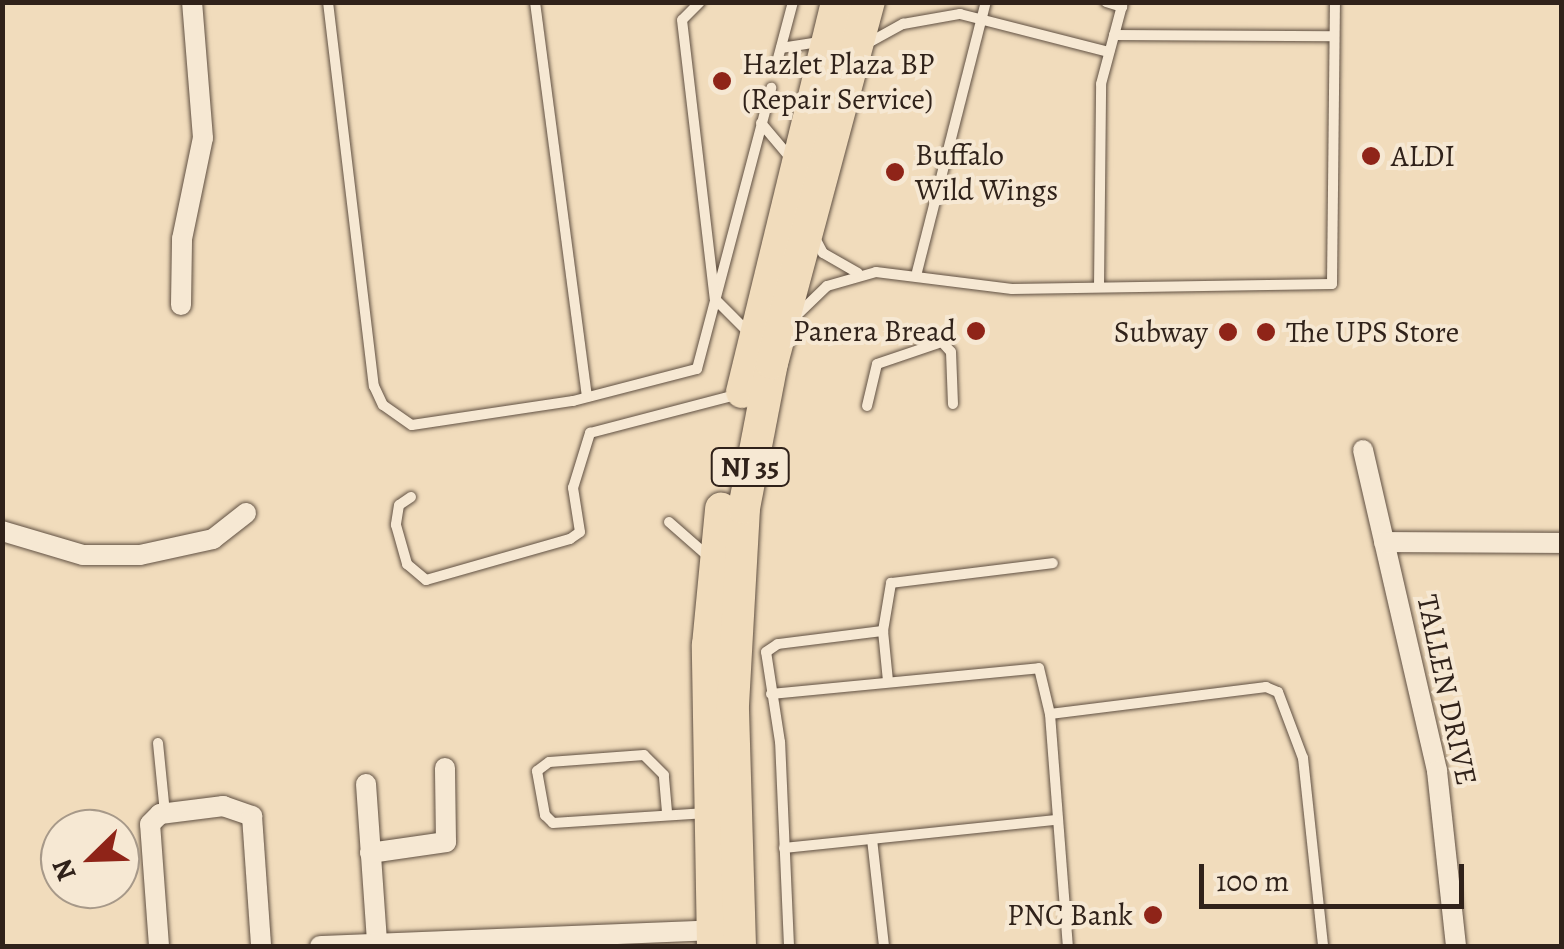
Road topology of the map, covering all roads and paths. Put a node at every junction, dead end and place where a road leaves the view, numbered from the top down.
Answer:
1 (192, 2) edge
2 (328, 2) edge
3 (535, 2) edge
4 (700, 2) edge
5 (793, 2) edge
6 (837, 2) edge
7 (869, 2) edge
8 (986, 2) edge
9 (1106, 2) edge
10 (1335, 2) edge
11 (1122, 5) edge
12 (982, 17) junction
13 (1114, 35) junction
14 (1334, 36) junction
15 (827, 41) junction
16 (781, 48) junction
17 (1109, 52) junction
18 (777, 62) dead end
19 (850, 72) junction
20 (771, 88) dead end
21 (761, 123) junction
22 (797, 165) junction
23 (813, 212) junction
24 (917, 272) junction
25 (859, 273) junction
26 (1099, 287) junction
27 (715, 299) junction
28 (181, 305) dead end
29 (765, 345) junction
30 (742, 394) junction
31 (587, 396) junction
32 (953, 404) dead end
33 (867, 406) dead end
34 (1362, 450) dead end
35 (410, 498) dead end
36 (246, 513) dead end
37 (669, 522) dead end
38 (2, 532) edge
39 (1384, 542) junction
40 (1562, 543) edge
41 (715, 560) junction
42 (1052, 563) dead end
43 (883, 631) junction
44 (888, 681) junction
45 (771, 694) junction
46 (1050, 714) junction
47 (158, 743) dead end
48 (445, 768) dead end
49 (366, 784) dead end
50 (667, 812) junction
51 (165, 813) junction
52 (708, 813) junction
53 (1054, 820) junction
54 (872, 838) junction
55 (784, 848) junction
56 (370, 853) junction
57 (565, 940) edge
58 (722, 941) edge
59 (381, 944) edge
60 (159, 946) edge
61 (262, 946) edge
62 (320, 946) edge
63 (789, 946) edge
64 (884, 946) edge
65 (1068, 946) edge
66 (1323, 946) edge
67 (1456, 946) edge

1 - 28 street
2 - 31 lane
3 - 31 lane
4 - 27 lane
5 - 16 lane
6 - 15 highway, NJ 35
7 - 19 highway, NJ 35
8 - 12 lane
9 - 11 lane
10 - 14 lane
11 - 13 lane
12 - 17 lane
12 - 19 lane
12 - 24 lane
13 - 14 lane
13 - 17 lane
14 - 26 lane
15 - 16 lane
15 - 22 highway, NJ 35
16 - 18 lane
17 - 26 lane
19 - 23 highway, NJ 35
20 - 21 lane
21 - 22 lane
21 - 27 lane
22 - 29 highway, NJ 35
23 - 25 lane
23 - 29 highway, NJ 35
24 - 25 lane
24 - 26 lane
25 - 29 lane
27 - 29 lane
27 - 31 lane
29 - 30 highway, NJ 35
29 - 58 highway, NJ 35
30 - 35 lane
30 - 41 highway, NJ 35
32 - 33 lane
34 - 39 street, TALLEN DRIVE
36 - 38 street
37 - 41 lane
39 - 40 street
39 - 67 street, TALLEN DRIVE
41 - 52 highway, NJ 35
42 - 43 lane
43 - 44 lane
43 - 45 lane
44 - 45 lane
44 - 46 lane
45 - 55 lane
46 - 53 lane
46 - 66 lane
47 - 51 lane
48 - 56 street
49 - 56 street
50 - 50 lane
50 - 52 lane
51 - 60 street
51 - 61 street
52 - 58 highway, NJ 35
53 - 54 lane
53 - 65 lane
54 - 55 lane
54 - 64 lane
55 - 63 lane
56 - 59 street
57 - 58 street
57 - 59 street
59 - 62 street

